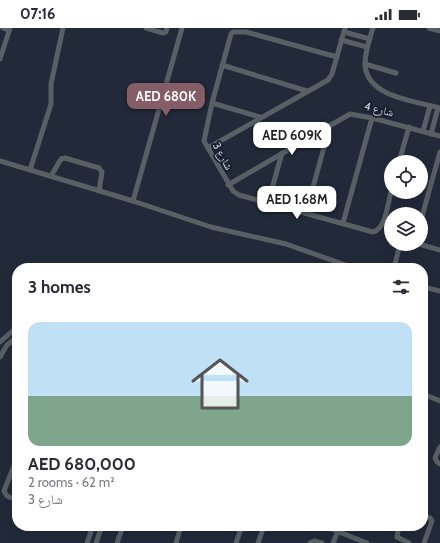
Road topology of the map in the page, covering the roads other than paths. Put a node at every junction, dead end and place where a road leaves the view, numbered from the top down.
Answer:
1 (3, 28) edge
2 (63, 28) edge
3 (146, 28) edge
4 (168, 28) edge
5 (182, 28) edge
6 (373, 28) edge
7 (428, 28) edge
8 (10, 29) edge
9 (344, 30) edge
10 (440, 31) edge
11 (370, 39) junction
12 (341, 40) junction
13 (367, 47) junction
14 (337, 57) junction
15 (0, 59) edge
16 (365, 64) junction
17 (222, 66) junction
18 (396, 73) dead end
19 (307, 91) junction
20 (212, 103) junction
21 (430, 106) junction
22 (439, 108) edge
23 (260, 117) junction
24 (372, 118) junction
25 (330, 125) junction
26 (408, 127) junction
27 (423, 132) junction
28 (431, 134) junction
29 (440, 136) edge
30 (208, 148) junction
31 (440, 152) edge
32 (282, 153) junction
33 (401, 155) edge
34 (0, 161) edge
35 (30, 170) junction
36 (51, 176) junction
37 (228, 185) junction
38 (99, 191) junction
39 (389, 199) edge
40 (133, 200) junction
41 (268, 203) junction
42 (425, 207) edge
43 (306, 213) junction
44 (343, 223) junction
45 (428, 246) edge
46 (440, 250) edge
47 (398, 251) edge
48 (340, 263) edge
49 (395, 263) edge
50 (428, 288) edge
51 (440, 291) edge
52 (12, 331) edge
53 (12, 341) edge
54 (0, 342) edge
55 (0, 357) edge
56 (428, 397) edge
57 (440, 401) edge
58 (440, 447) edge
59 (440, 464) edge
60 (12, 471) edge
61 (12, 498) edge
62 (428, 517) edge
63 (91, 531) edge
64 (100, 531) edge
65 (122, 531) edge
66 (180, 531) edge
67 (240, 531) edge
68 (262, 531) edge
69 (338, 531) joint
70 (398, 531) edge
71 (87, 543) edge
72 (96, 543) edge
73 (117, 543) edge
74 (176, 543) edge
75 (236, 543) edge
76 (258, 543) edge
77 (310, 543) edge
78 (322, 543) edge
79 (333, 543) edge
80 (367, 543) edge
81 (409, 543) edge
82 (424, 543) edge

1 - 8 street
2 - 35 street
3 - 4 street
5 - 40 street
6 - 11 street
7 - 10 street
8 - 15 street
9 - 11 street
9 - 12 street
11 - 13 street
12 - 13 street
12 - 14 street
13 - 16 street
14 - 17 street, شارع 3
14 - 19 street
16 - 18 street
16 - 21 street
17 - 19 street
17 - 20 street, شارع 3
19 - 23 street
20 - 23 street
20 - 30 street, شارع 3
21 - 22 street
21 - 27 street
22 - 28 street
23 - 30 street
24 - 25 street, شارع 4
24 - 26 street, شارع 4
24 - 44 street
25 - 32 street, شارع 4
25 - 43 street
26 - 27 street, شارع 4
26 - 33 street
27 - 28 street, شارع 4
28 - 29 street, شارع 4
30 - 37 street, شارع 3
31 - 42 street
32 - 37 street, شارع 4
32 - 41 street
34 - 35 street
35 - 36 street
36 - 38 street
36 - 38 street
37 - 41 street
38 - 40 street
39 - 44 street
40 - 48 street
41 - 43 street
43 - 44 street
45 - 46 street
47 - 49 street
50 - 51 street
52 - 54 street
53 - 55 street
56 - 57 street
58 - 59 street
60 - 61 street
62 - 82 street
63 - 71 street
64 - 72 street
65 - 73 street
66 - 74 street
67 - 75 street
68 - 76 street
69 - 79 street
69 - 80 street
70 - 81 street
77 - 78 street

